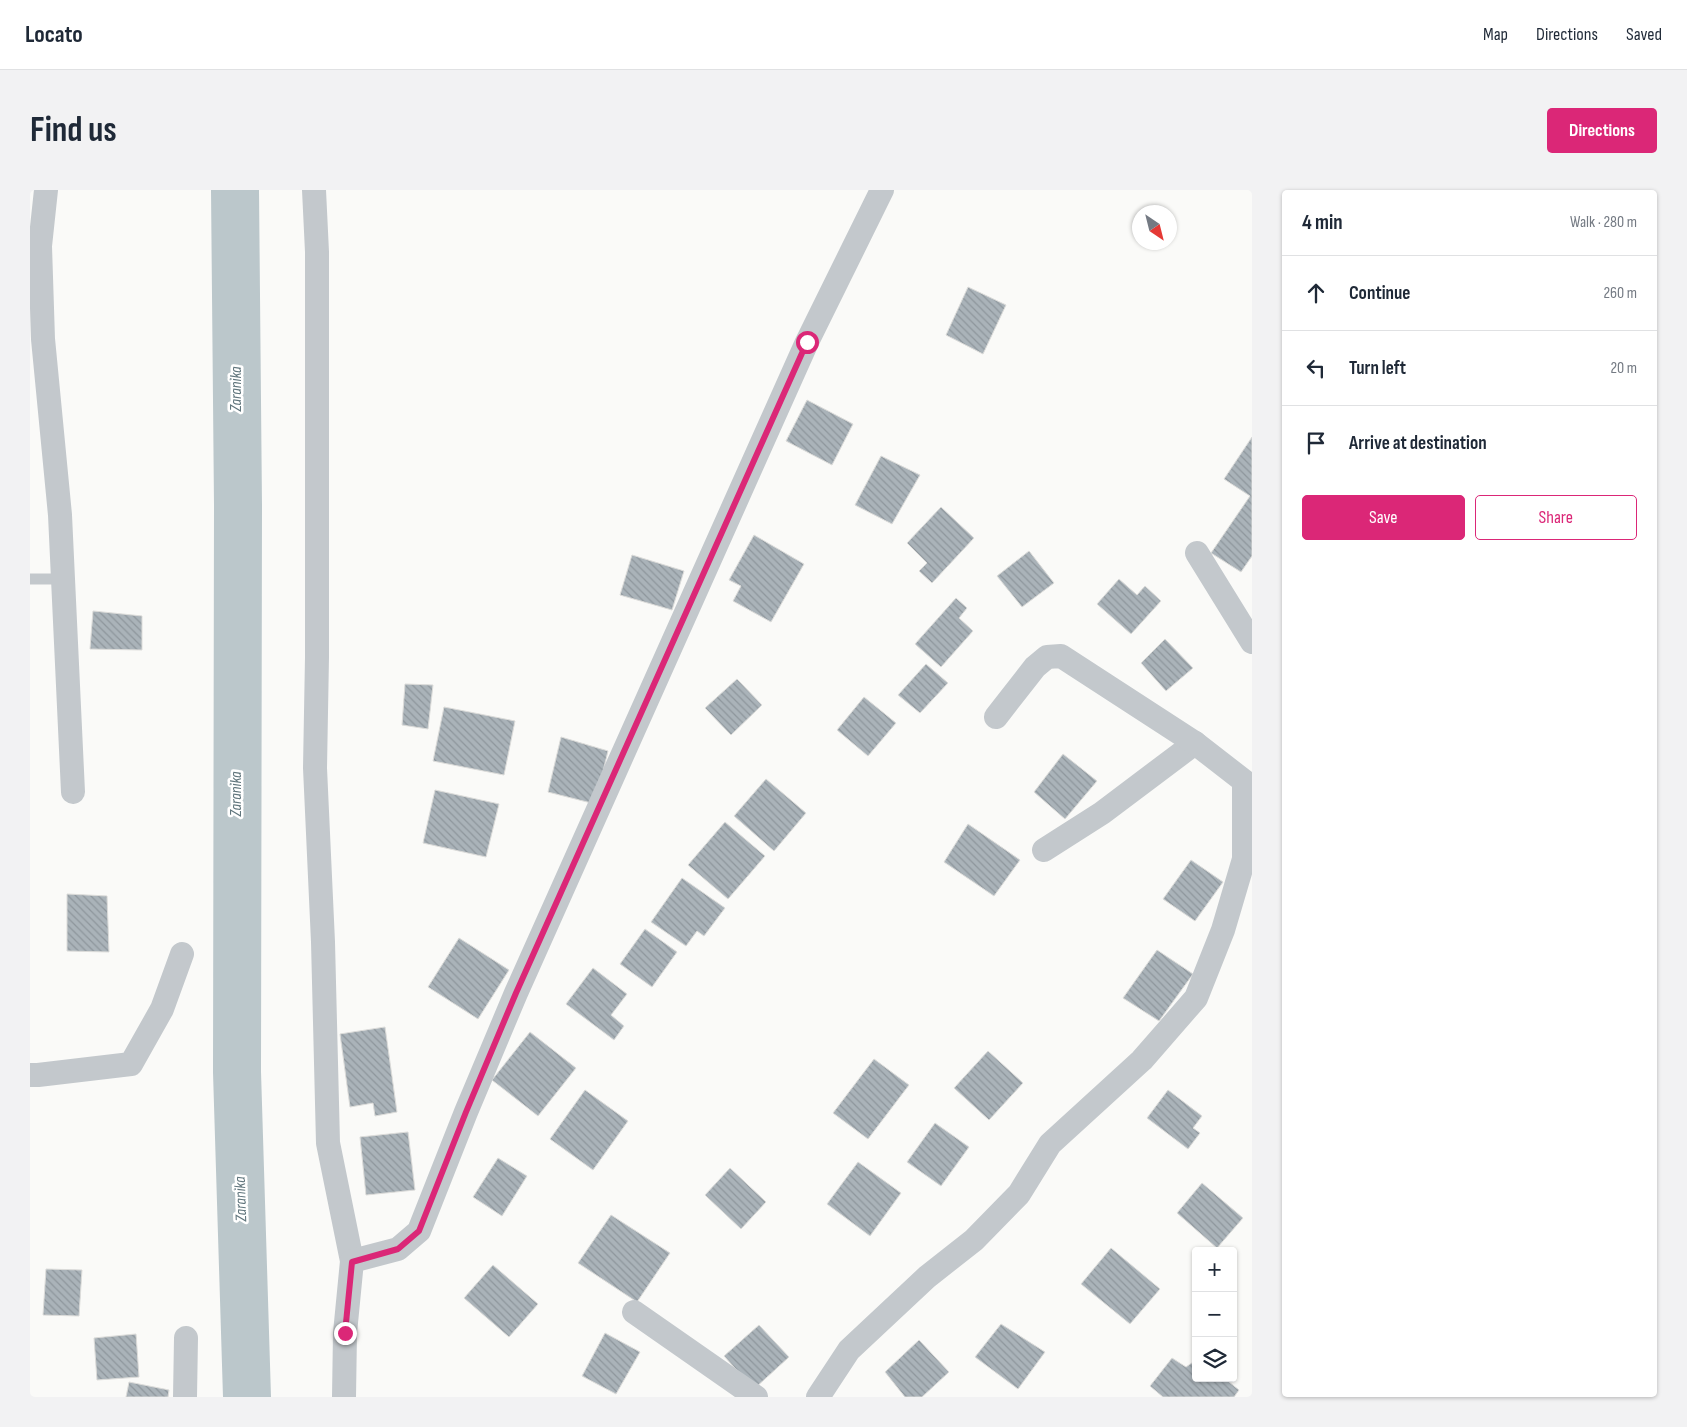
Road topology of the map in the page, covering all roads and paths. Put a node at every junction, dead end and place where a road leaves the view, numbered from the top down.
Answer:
1 (46, 190) edge
2 (314, 190) edge
3 (882, 190) edge
4 (1197, 553) dead end
5 (30, 579) edge
6 (62, 579) junction
7 (1252, 642) edge
8 (996, 717) dead end
9 (1195, 743) junction
10 (1248, 778) edge
11 (73, 792) dead end
12 (1044, 850) dead end
13 (182, 954) dead end
14 (30, 1074) edge
15 (352, 1262) junction
16 (634, 1312) dead end
17 (186, 1338) dead end
18 (185, 1397) edge
19 (344, 1397) edge
20 (756, 1397) edge
21 (818, 1397) edge

1 - 6 street
2 - 15 street
3 - 15 street
4 - 7 street
5 - 6 lane
6 - 11 street
8 - 9 street
9 - 10 street
9 - 12 street
10 - 21 street
13 - 14 street
15 - 19 street
16 - 20 street
17 - 18 street

